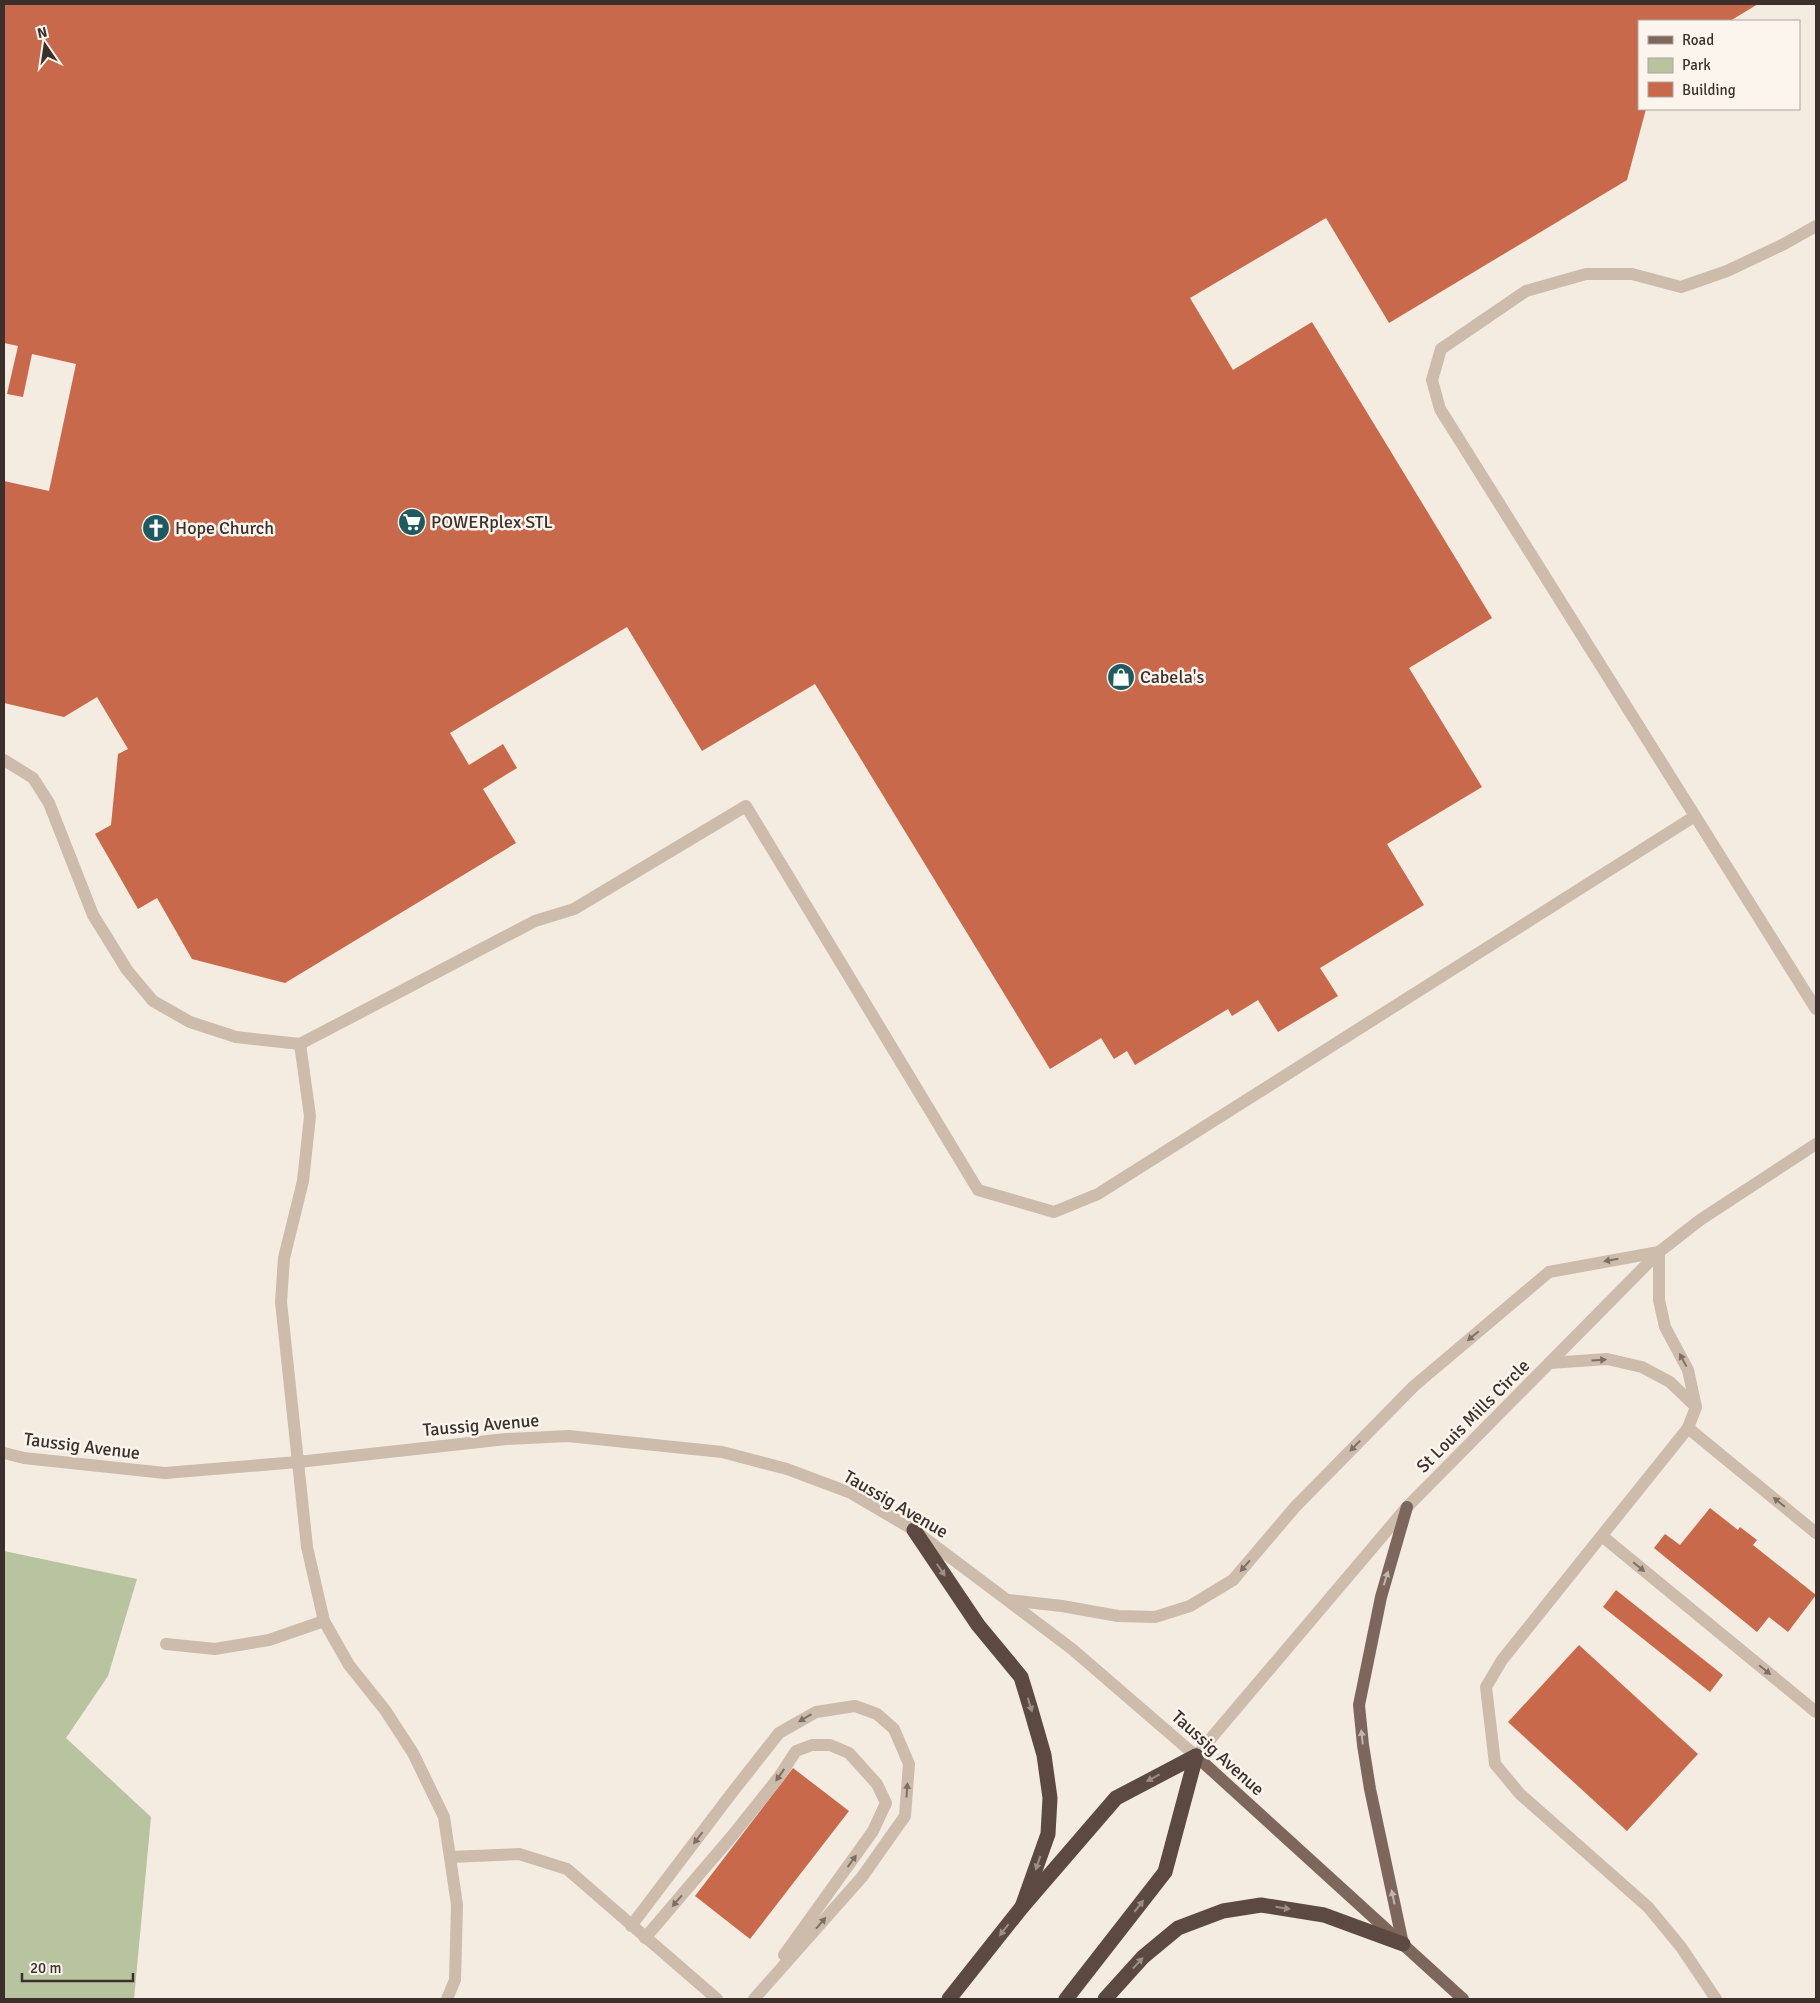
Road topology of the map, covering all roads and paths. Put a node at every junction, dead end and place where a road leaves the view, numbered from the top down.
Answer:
1 (1816, 226) edge
2 (4, 760) edge
3 (1695, 816) junction
4 (1816, 1009) edge
5 (300, 1044) junction
6 (1816, 1144) edge
7 (1659, 1252) junction
8 (1550, 1363) junction
9 (1696, 1407) junction
10 (1688, 1428) junction
11 (4, 1453) edge
12 (298, 1462) junction
13 (1408, 1508) junction
14 (914, 1530) junction
15 (1816, 1533) edge
16 (1602, 1536) junction
17 (1008, 1600) junction
18 (324, 1621) junction
19 (166, 1644) dead end
20 (1816, 1712) edge
21 (1196, 1756) junction
22 (450, 1856) junction
23 (1022, 1907) junction
24 (632, 1926) junction
25 (645, 1938) junction
26 (1403, 1944) junction
27 (447, 1999) edge
28 (717, 1999) edge
29 (753, 1999) edge
30 (949, 1999) edge
31 (1066, 1999) edge
32 (1105, 1999) edge
33 (1463, 1999) edge
34 (1716, 1999) edge

1 - 3 street
2 - 5 street
3 - 4 street
3 - 5 street
5 - 12 street
6 - 7 street, St Louis Mills Circle
7 - 8 street, St Louis Mills Circle
9 -> 7 street
7 -> 17 street
8 -> 9 street
8 - 13 street, St Louis Mills Circle
9 - 10 street
15 -> 10 street
10 - 16 street
11 - 12 street, Taussig Avenue
12 - 14 street, Taussig Avenue
12 - 18 street
13 - 21 street, St Louis Mills Circle
26 -> 13 main road
14 - 17 street, Taussig Avenue
14 -> 23 highway
16 -> 20 street
16 - 34 street
17 - 21 street, Taussig Avenue
18 - 19 street
18 - 22 street
21 -> 23 highway
21 - 26 main road, Taussig Avenue
31 -> 21 highway
22 - 24 street
22 - 27 street
23 -> 30 highway
24 - 25 street
29 -> 24 street
25 - 28 street
29 -> 25 street
32 -> 26 highway
26 - 33 main road, Taussig Avenue

